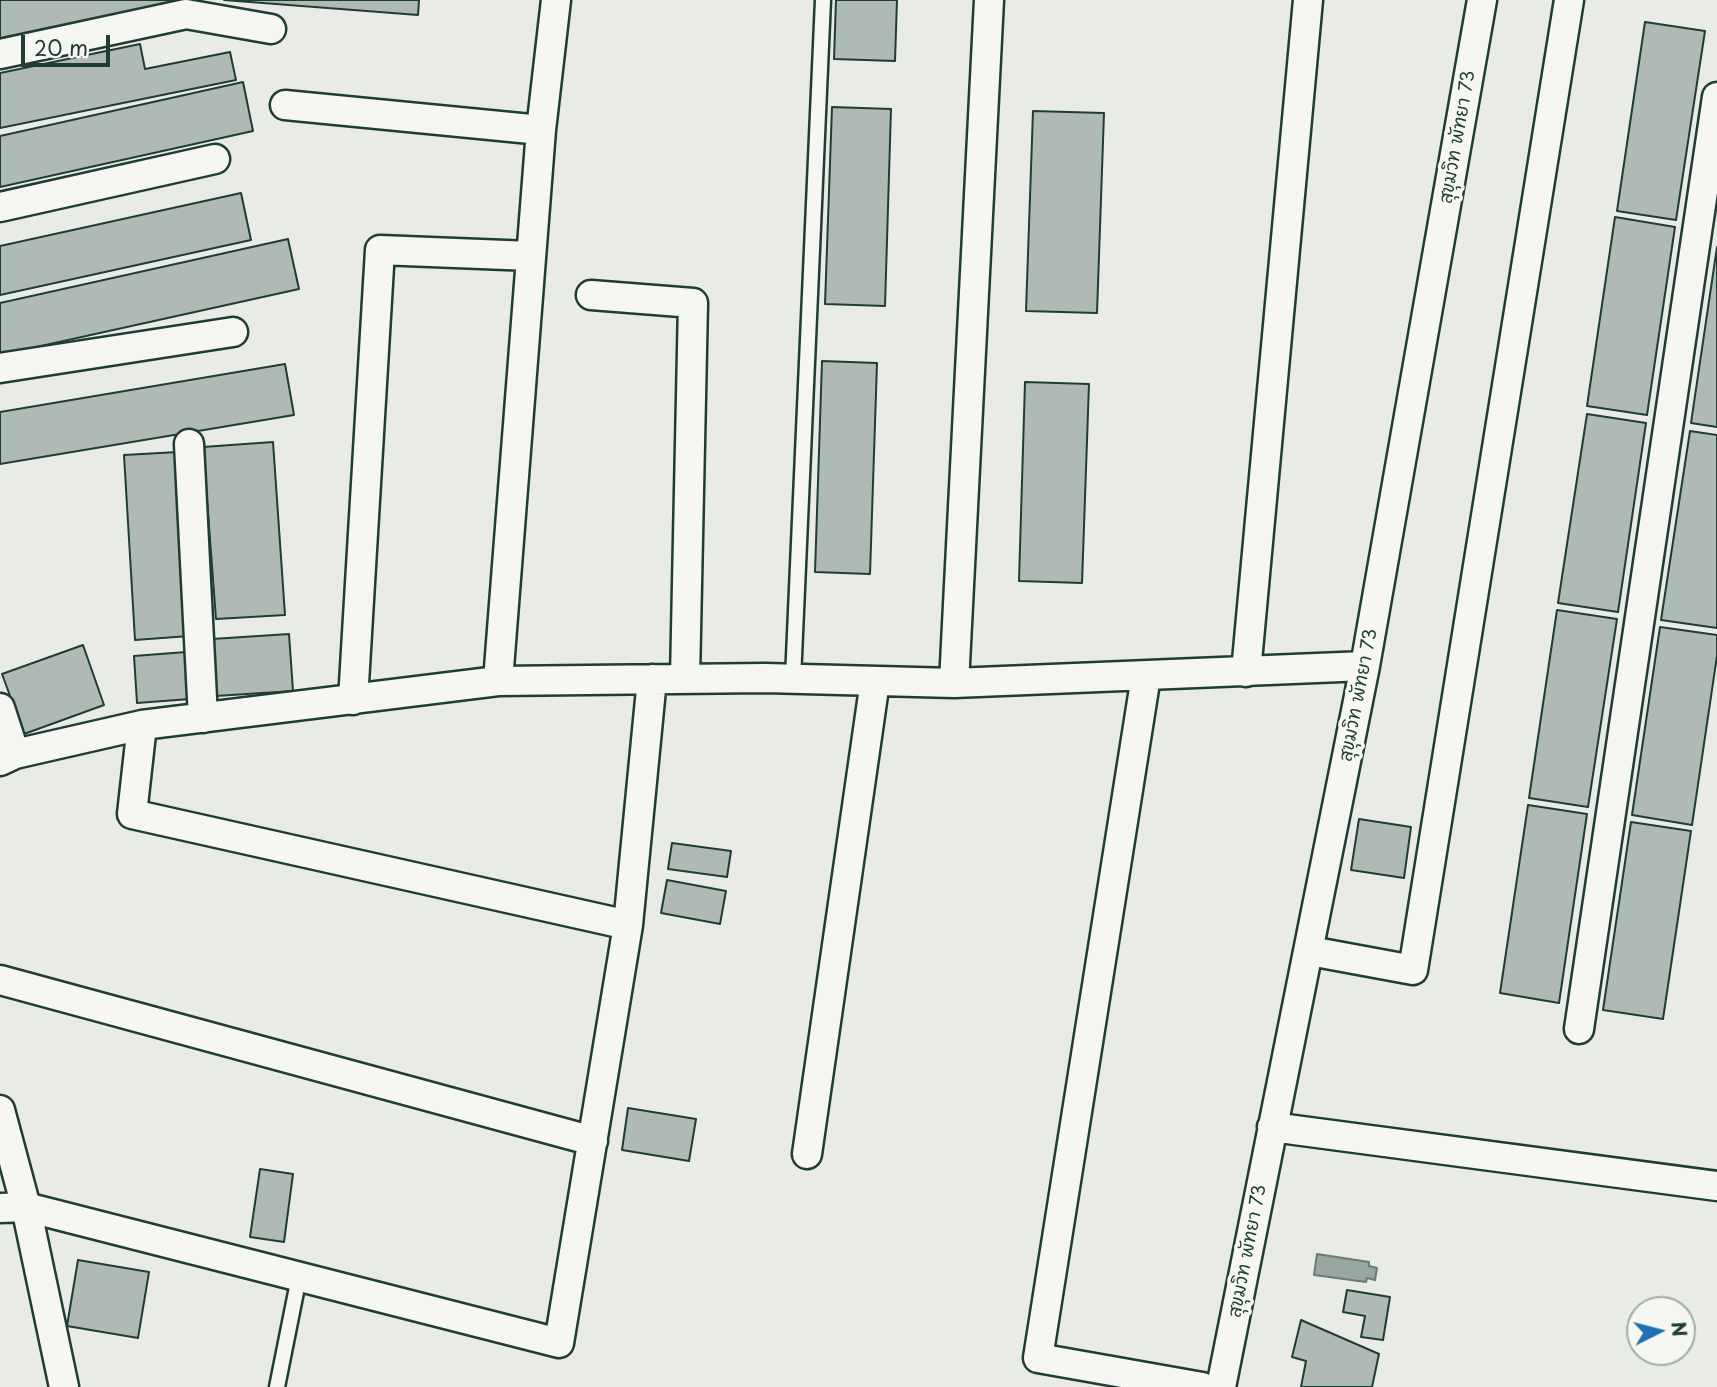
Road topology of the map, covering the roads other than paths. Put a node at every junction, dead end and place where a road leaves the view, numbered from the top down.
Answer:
1 (556, 0) edge
2 (822, 0) edge
3 (989, 0) edge
4 (1308, 0) edge
5 (1482, 0) edge
6 (1569, 0) edge
7 (271, 29) dead end
8 (0, 54) edge
9 (1717, 97) edge
10 (285, 105) dead end
11 (541, 130) junction
12 (215, 159) dead end
13 (0, 207) edge
14 (531, 256) junction
15 (591, 295) dead end
16 (233, 332) dead end
17 (0, 369) edge
18 (189, 444) dead end
19 (1366, 666) junction
20 (1246, 672) junction
21 (1146, 677) junction
22 (685, 678) junction
23 (652, 679) junction
24 (793, 679) junction
25 (498, 681) junction
26 (875, 681) junction
27 (954, 683) junction
28 (353, 700) junction
29 (0, 708) edge
30 (203, 718) junction
31 (142, 725) junction
32 (8, 758) edge
33 (628, 925) junction
34 (1310, 951) junction
35 (0, 980) edge
36 (1579, 1029) dead end
37 (0, 1110) edge
38 (1272, 1127) junction
39 (593, 1141) junction
40 (807, 1154) dead end
41 (1717, 1186) edge
42 (13, 1208) edge
43 (299, 1277) junction
44 (64, 1387) edge
45 (277, 1387) edge
46 (1202, 1387) edge
47 (1221, 1387) edge

1 - 11 street
2 - 24 lane
3 - 27 street
4 - 20 street
5 - 19 street, สุขุมวิท พัทยา 73
6 - 34 street
7 - 8 street
9 - 36 street
10 - 11 street
11 - 14 street
12 - 13 street
14 - 25 street
14 - 28 street
15 - 22 street
16 - 17 street
18 - 30 street
19 - 20 street
19 - 34 street, สุขุมวิท พัทยา 73
20 - 21 street
21 - 27 street
21 - 46 street
22 - 23 street
22 - 24 street
23 - 25 street
23 - 33 street
24 - 26 street
25 - 28 street
26 - 27 street
26 - 40 street
28 - 30 street
29 - 32 street
30 - 31 street
31 - 32 street
31 - 33 street
33 - 39 street
34 - 38 street, สุขุมวิท พัทยา 73
35 - 39 street
37 - 42 street
38 - 41 street
38 - 47 street, สุขุมวิท พัทยา 73
39 - 43 street
42 - 43 street
42 - 44 street
43 - 45 lane

